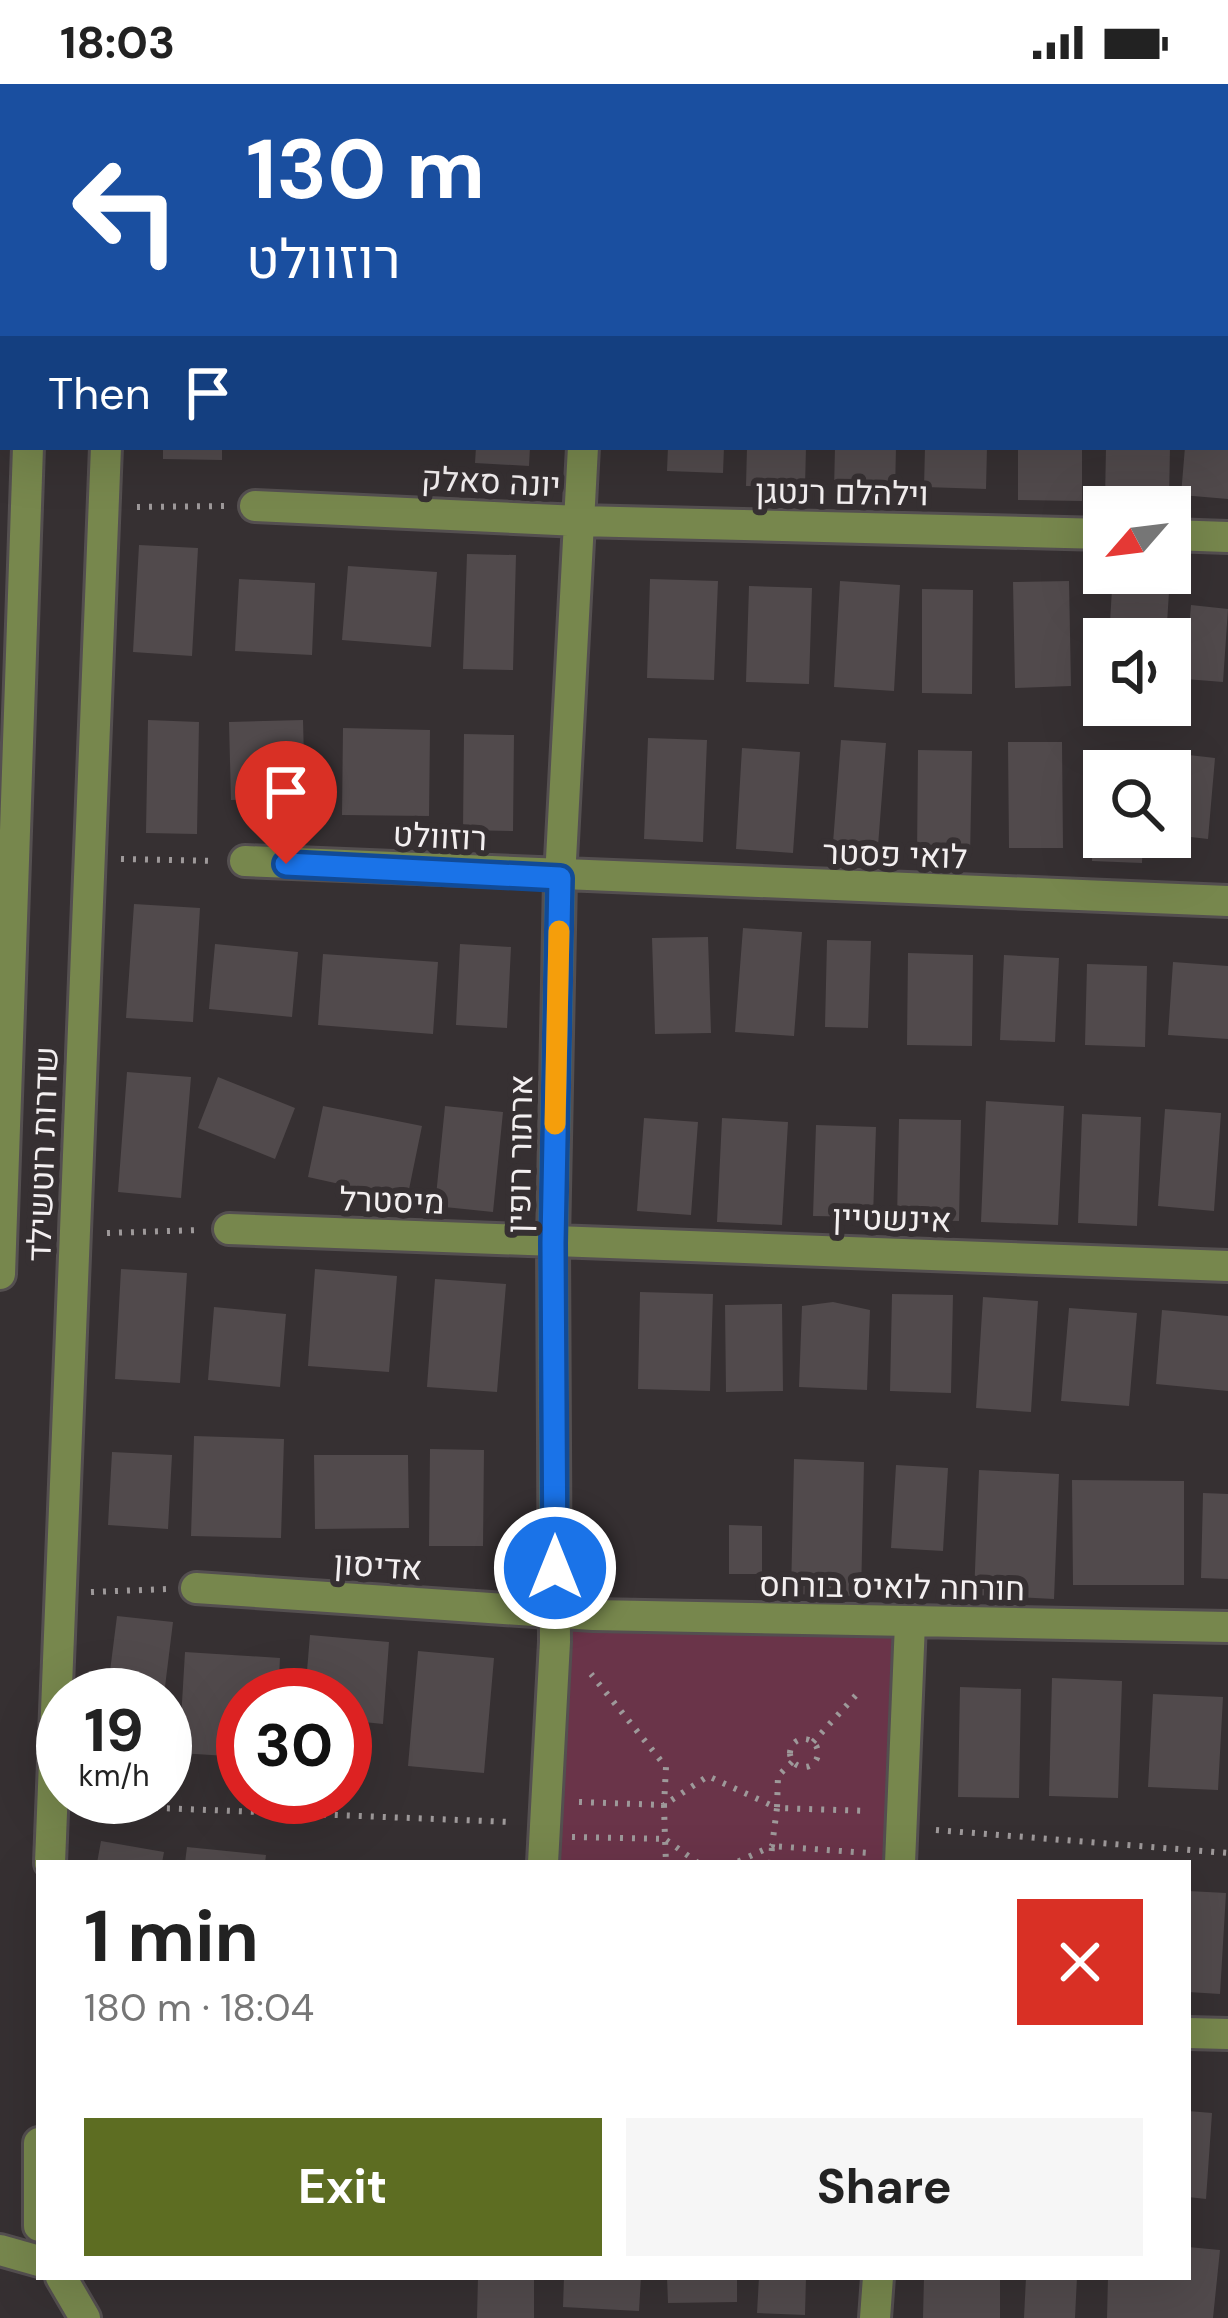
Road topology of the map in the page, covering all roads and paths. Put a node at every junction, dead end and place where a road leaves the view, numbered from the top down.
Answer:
1 (28, 450) edge
2 (106, 450) edge
3 (583, 450) edge
4 (255, 506) joint
5 (127, 507) dead end
6 (579, 521) junction
7 (1083, 533) edge
8 (1191, 536) edge
9 (1228, 537) edge
10 (117, 859) dead end
11 (245, 861) joint
12 (560, 878) junction
13 (1228, 901) edge
14 (229, 1229) joint
15 (103, 1233) dead end
16 (553, 1243) junction
17 (1228, 1266) edge
18 (0, 1274) edge
19 (196, 1588) joint
20 (88, 1592) dead end
21 (555, 1612) junction
22 (910, 1623) junction
23 (1228, 1628) edge
24 (591, 1674) dead end
25 (858, 1693) dead end
26 (813, 1742) junction
27 (792, 1762) junction
28 (565, 1802) dead end
29 (664, 1804) junction
30 (777, 1808) junction
31 (192, 1809) edge
32 (869, 1811) dead end
33 (511, 1822) dead end
34 (936, 1830) dead end
35 (562, 1837) dead end
36 (665, 1839) junction
37 (772, 1846) junction
38 (868, 1853) dead end
39 (1228, 1853) edge
40 (50, 1860) edge
41 (543, 1860) edge
42 (666, 1860) edge
43 (694, 1860) edge
44 (742, 1860) edge
45 (771, 1860) edge
46 (900, 1860) edge
47 (1191, 2032) edge
48 (1228, 2034) edge
49 (0, 2250) edge
50 (36, 2260) edge
51 (63, 2280) edge
52 (878, 2280) edge
53 (86, 2318) edge
54 (875, 2318) edge

1 - 18 street, שדרות רוטשילד
2 - 40 street, שדרות רוטשילד
3 - 6 street, ארתור רופין
4 - 5 path
4 - 6 street, יונה סאלק
6 - 7 street, וילהלם רנטגן
6 - 12 street, ארתור רופין
8 - 9 street
10 - 11 path
11 - 12 street, רוזוולט
12 - 13 street, לואי פסטר
12 - 16 street, ארתור רופין
14 - 15 path
14 - 16 street, מיסטרל
16 - 17 street, אינשטיין
16 - 21 street, ארתור רופין
19 - 20 path
19 - 21 street, אדיסון
21 - 22 street, חורחה לואיס בורחס
21 - 41 street, ארתור רופין
22 - 23 street, חורחה לואיס בורחס
22 - 46 street
24 - 29 path
25 - 26 path
26 - 27 path
26 - 27 path
27 - 30 path
28 - 29 path
29 - 30 path
29 - 36 path
30 - 32 path
30 - 37 path
31 - 33 path
34 - 39 path
35 - 36 path
36 - 42 path
36 - 43 path
37 - 38 path
37 - 44 path
37 - 45 path
47 - 48 street
49 - 50 street
51 - 53 street
52 - 54 street

